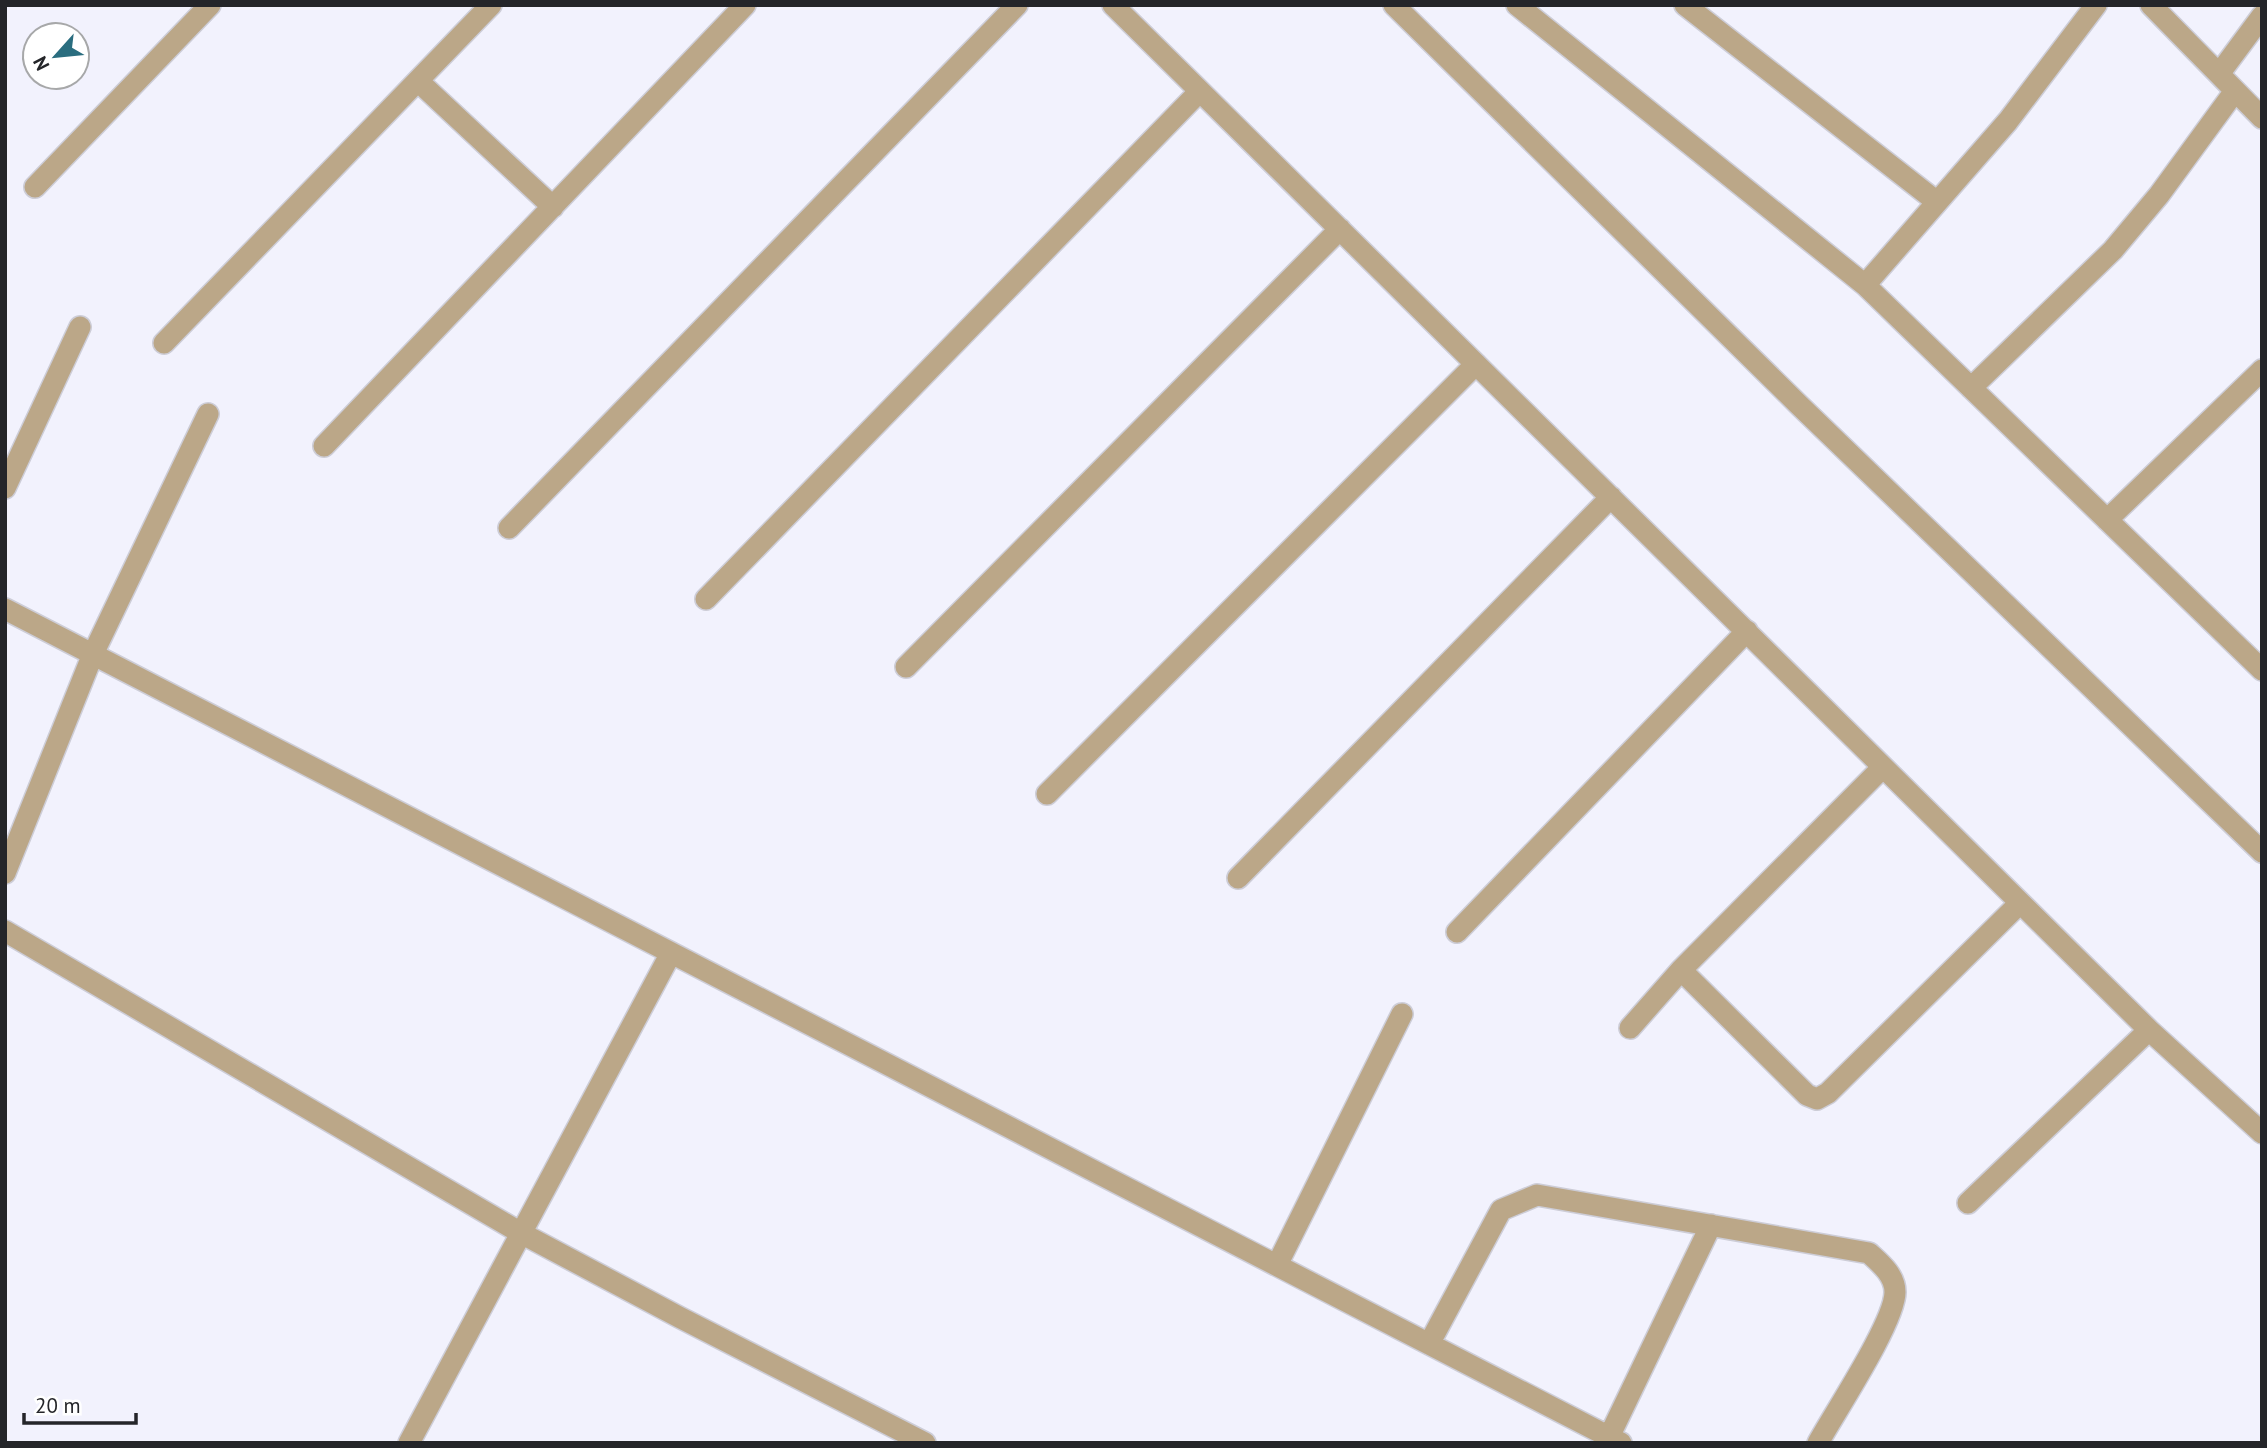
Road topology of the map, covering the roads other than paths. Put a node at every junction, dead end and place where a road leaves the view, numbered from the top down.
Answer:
1 (211, 5) edge
2 (491, 5) edge
3 (745, 5) edge
4 (1017, 5) edge
5 (1113, 5) edge
6 (1394, 5) edge
7 (1517, 5) edge
8 (1685, 5) edge
9 (2096, 5) edge
10 (2151, 5) edge
11 (2262, 16) edge
12 (2219, 74) junction
13 (418, 81) junction
14 (2235, 91) junction
15 (1200, 92) junction
16 (2262, 118) edge
17 (35, 187) dead end
18 (1937, 202) junction
19 (553, 207) junction
20 (1340, 229) junction
21 (1865, 285) junction
22 (80, 327) dead end
23 (164, 343) dead end
24 (1476, 364) junction
25 (2262, 370) edge
26 (1971, 388) junction
27 (208, 414) dead end
28 (324, 446) dead end
29 (5, 488) edge
30 (1611, 497) junction
31 (2107, 520) junction
32 (509, 528) dead end
33 (706, 599) dead end
34 (5, 609) edge
35 (1747, 631) junction
36 (93, 654) junction
37 (2257, 657) edge
38 (906, 667) dead end
39 (1883, 766) junction
40 (1047, 794) dead end
41 (2262, 852) edge
42 (5, 873) edge
43 (1238, 878) dead end
44 (2020, 903) junction
45 (5, 931) edge
46 (1457, 932) dead end
47 (671, 953) junction
48 (1681, 970) junction
49 (1402, 1014) dead end
50 (1630, 1028) dead end
51 (2149, 1030) junction
52 (2262, 1133) edge
53 (1968, 1203) dead end
54 (1711, 1225) junction
55 (521, 1233) junction
56 (1277, 1265) junction
57 (1429, 1344) junction
58 (1615, 1440) edge
59 (409, 1443) edge
60 (925, 1443) edge
61 (1818, 1443) edge

1 - 17 street
2 - 13 street
3 - 19 street
4 - 32 street
5 - 15 street
6 - 41 street
7 - 21 street
8 - 18 street
9 - 18 street
10 - 12 street
11 - 12 street
12 - 14 street
13 - 19 street
13 - 23 street
14 - 16 street
14 - 26 street
15 - 20 street
15 - 33 street
18 - 21 street
19 - 28 street
20 - 24 street
20 - 38 street
21 - 26 street
22 - 29 street
24 - 30 street
24 - 40 street
25 - 31 street
26 - 31 street
27 - 36 street
30 - 35 street
30 - 43 street
31 - 37 street
34 - 36 street
35 - 39 street
35 - 46 street
36 - 42 street
36 - 47 street
39 - 44 street
39 - 48 street
44 - 48 street
44 - 51 street
45 - 55 street
47 - 55 street
47 - 56 street
48 - 50 street
49 - 56 street
51 - 52 street
51 - 53 street
54 - 57 street
54 - 58 street
54 - 61 street
55 - 59 street
55 - 60 street
56 - 57 street
57 - 58 street

